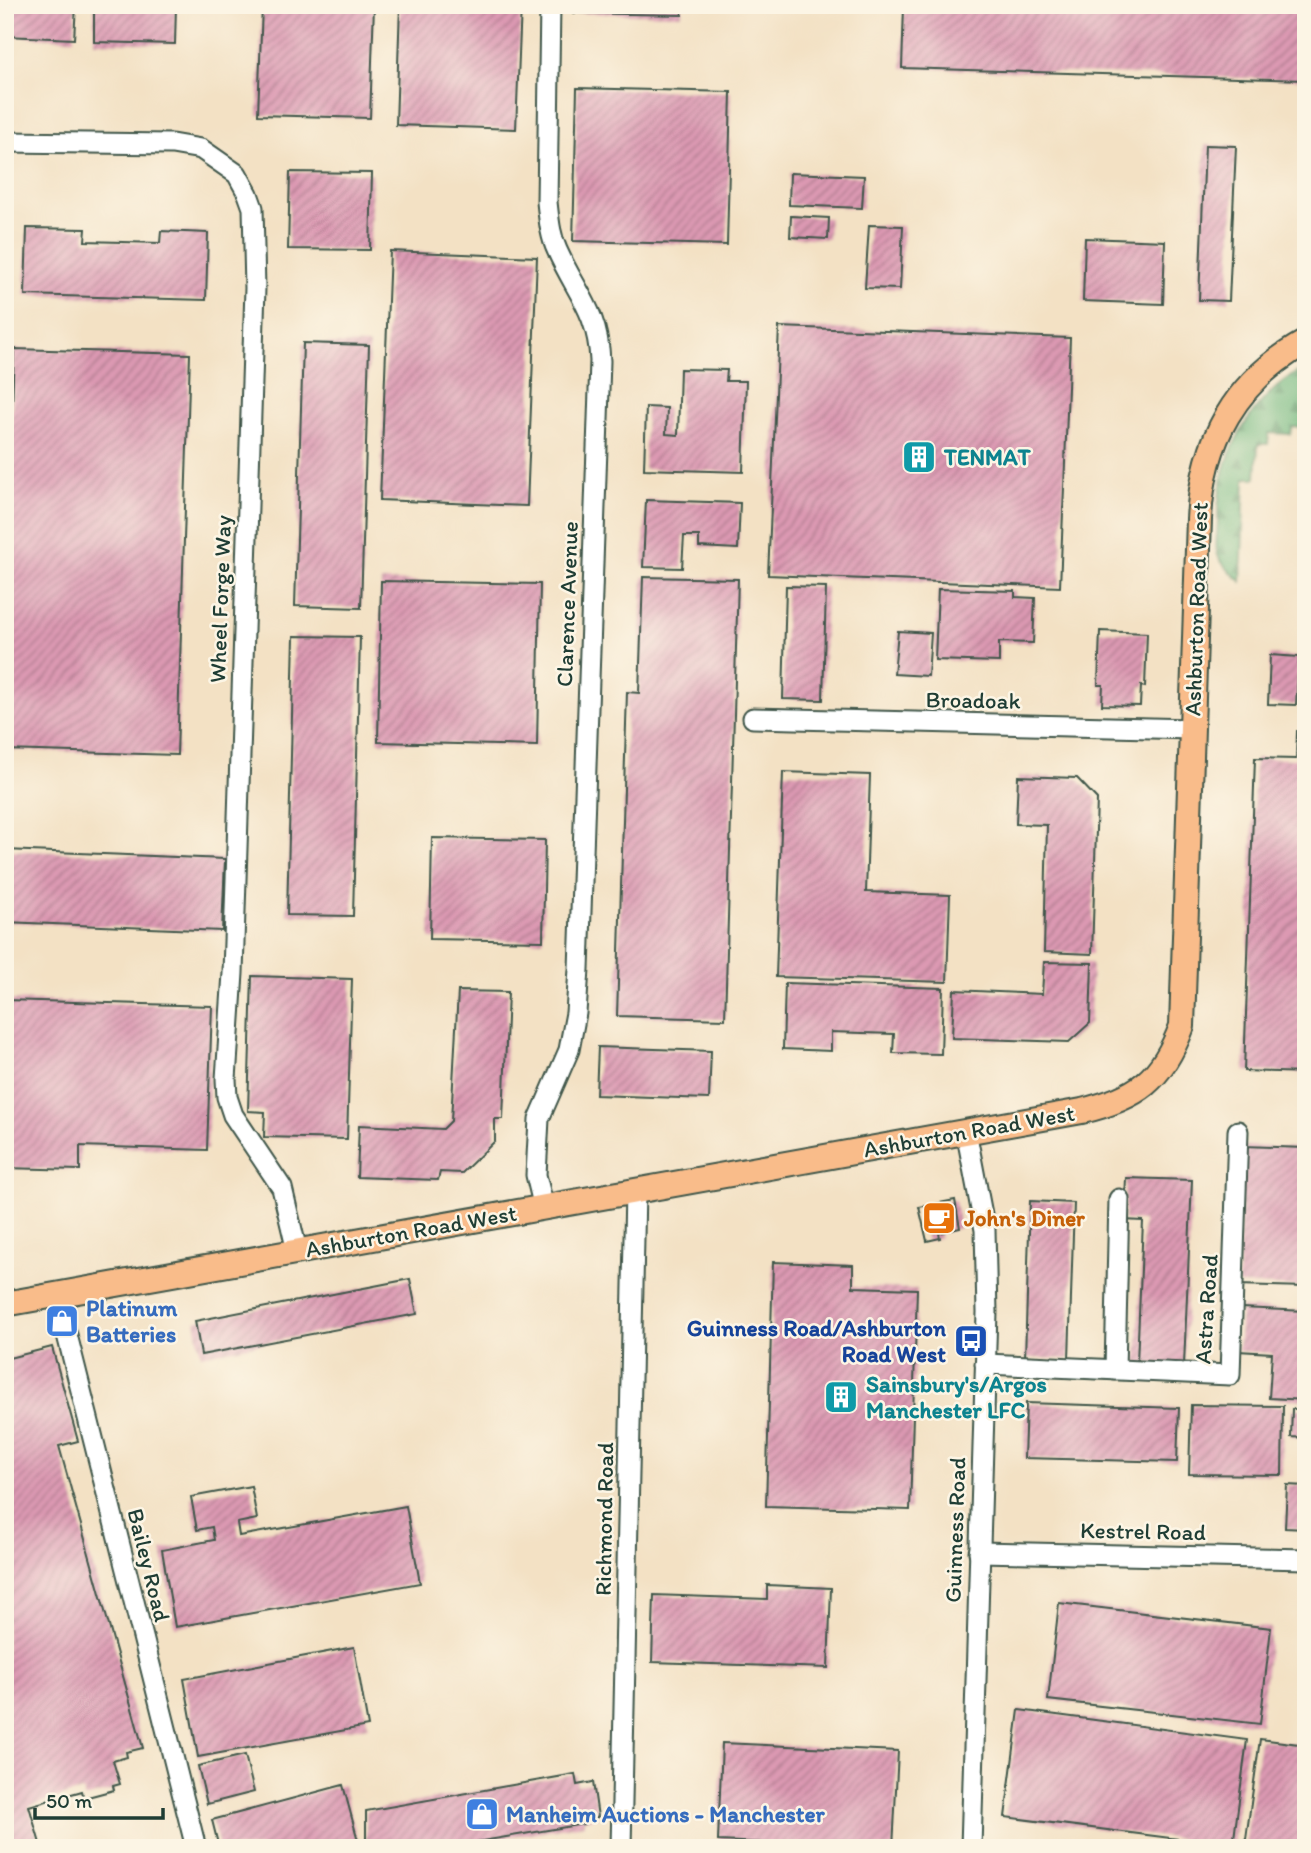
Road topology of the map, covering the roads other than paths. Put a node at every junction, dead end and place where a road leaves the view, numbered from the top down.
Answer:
1 (550, 5) edge
2 (5, 142) edge
3 (1306, 342) edge
4 (753, 718) dead end
5 (1192, 729) junction
6 (966, 1131) junction
7 (1238, 1131) dead end
8 (635, 1191) junction
9 (1119, 1199) dead end
10 (544, 1208) junction
11 (297, 1251) junction
12 (57, 1295) junction
13 (5, 1304) edge
14 (985, 1364) junction
15 (1115, 1370) junction
16 (979, 1552) junction
17 (1306, 1559) edge
18 (195, 1848) edge
19 (621, 1848) edge
20 (971, 1848) edge

1 - 10 street, Clarence Avenue
2 - 11 street, Wheel Forge Way
3 - 5 main road, Ashburton Road West
4 - 5 street, Broadoak
5 - 6 main road, Ashburton Road West
6 - 8 main road, Ashburton Road West
6 - 14 street, Guinness Road
7 - 15 street, Astra Road
8 - 10 main road, Ashburton Road West
8 - 19 street, Richmond Road
9 - 15 street
10 - 11 main road, Ashburton Road West
11 - 12 main road, Ashburton Road West
12 - 13 main road, Ashburton Road West
12 - 18 street, Bailey Road
14 - 15 street, Astra Road
14 - 16 street, Guinness Road
16 - 17 street, Kestrel Road
16 - 20 street, Guinness Road

